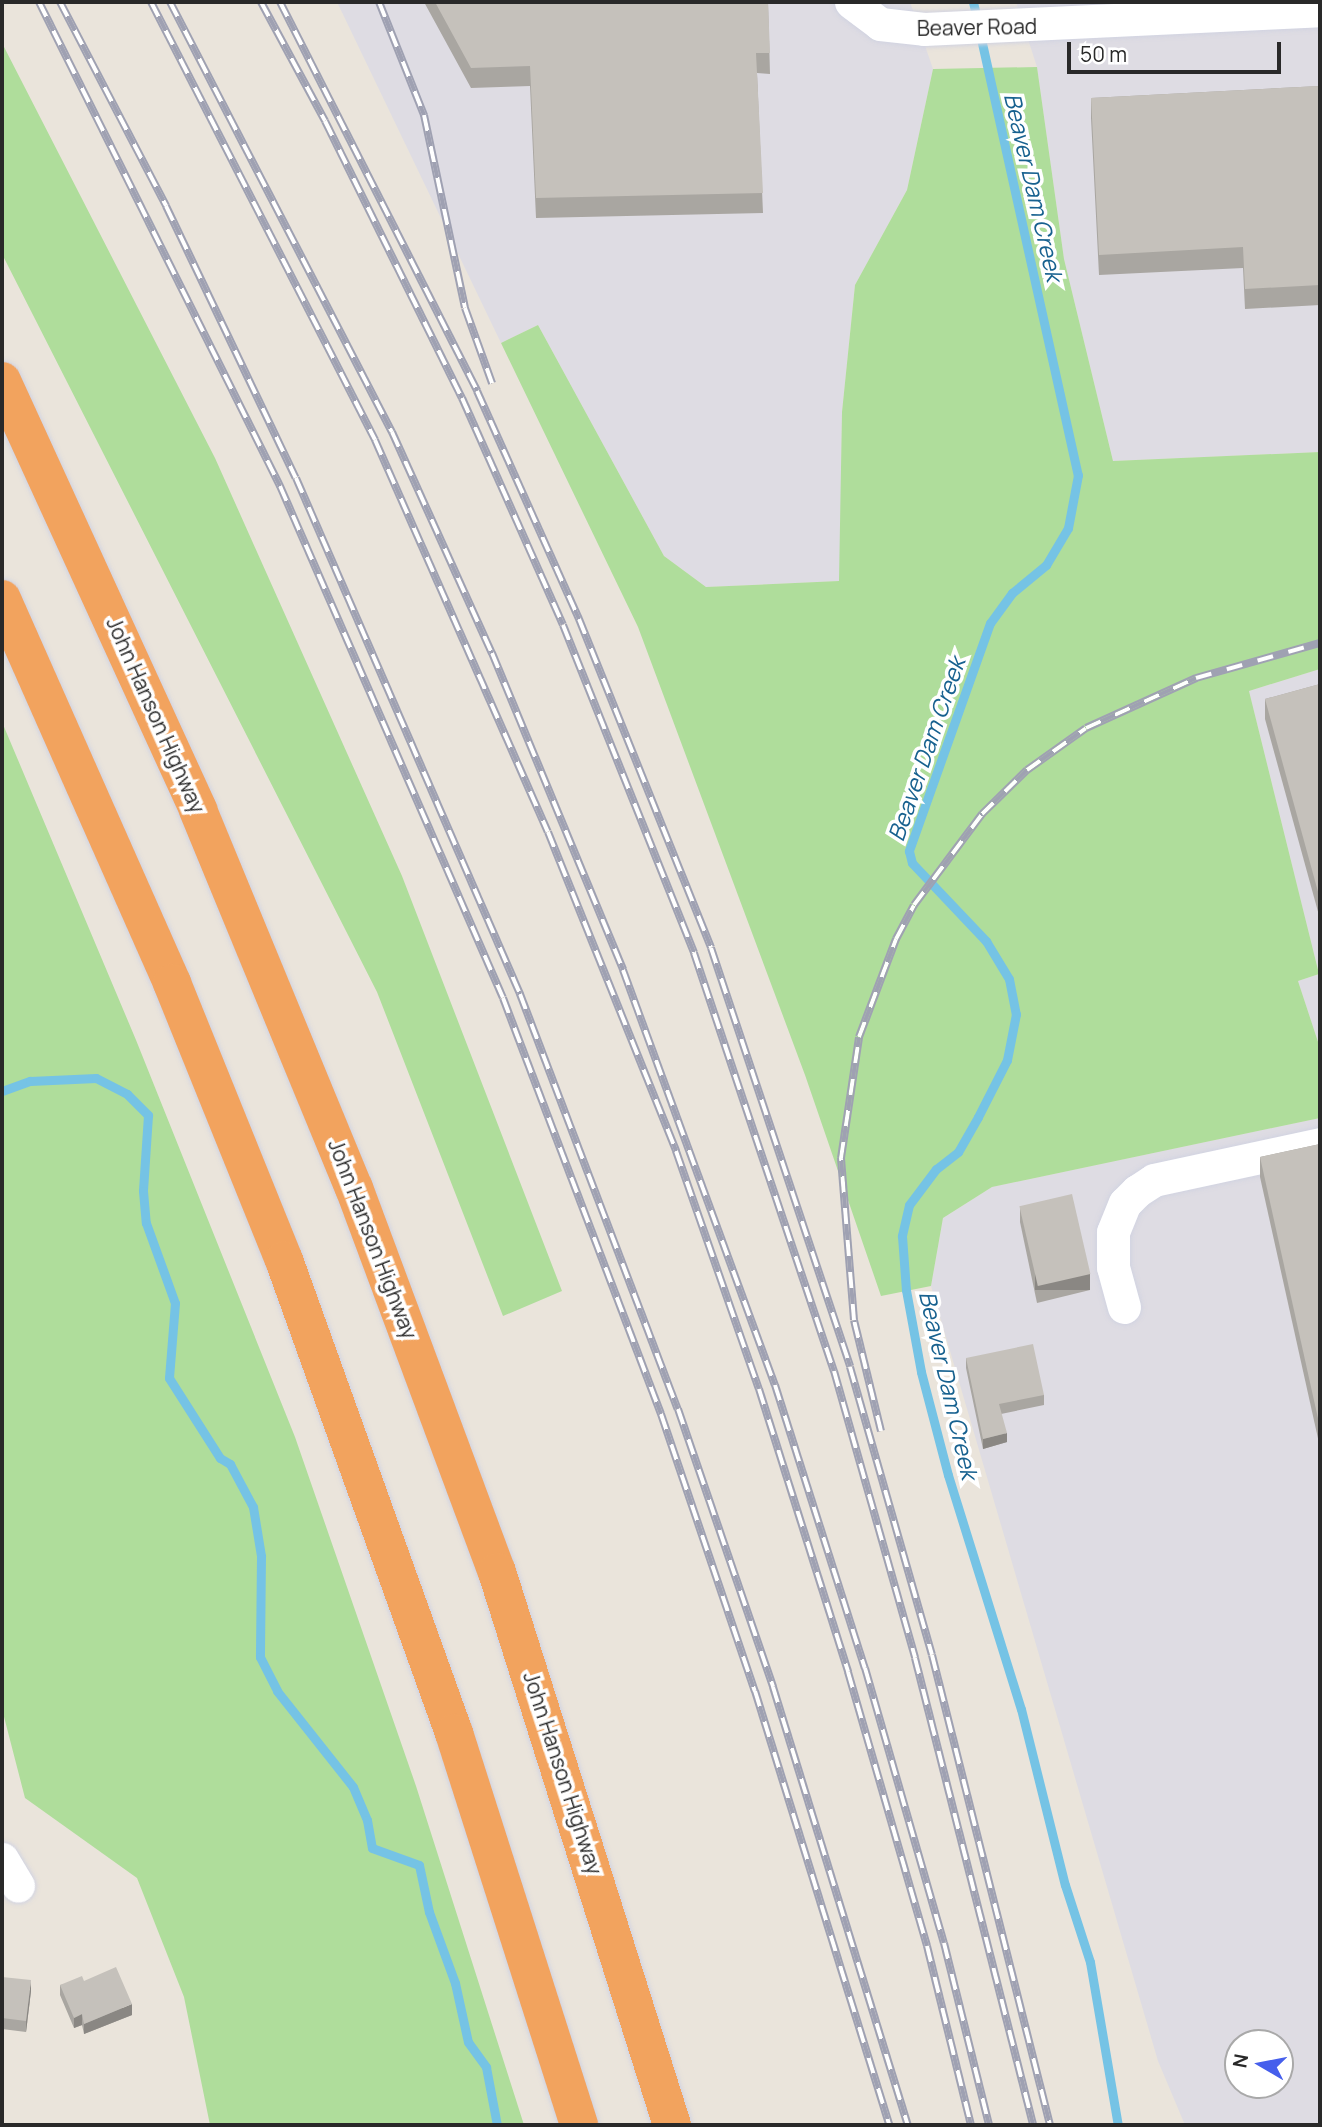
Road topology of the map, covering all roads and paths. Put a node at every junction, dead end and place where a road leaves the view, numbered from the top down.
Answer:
1 (851, 2) edge
2 (1320, 10) edge
3 (2, 381) edge
4 (2, 599) edge
5 (1320, 1144) edge
6 (1124, 1307) dead end
7 (653, 2060) junction
8 (579, 2125) edge
9 (672, 2125) edge
10 (680, 2125) edge

1 - 2 street, Beaver Road
3 - 7 highway, John Hanson Highway
4 - 8 highway
5 - 6 street
7 - 9 highway, John Hanson Highway
7 - 10 highway

